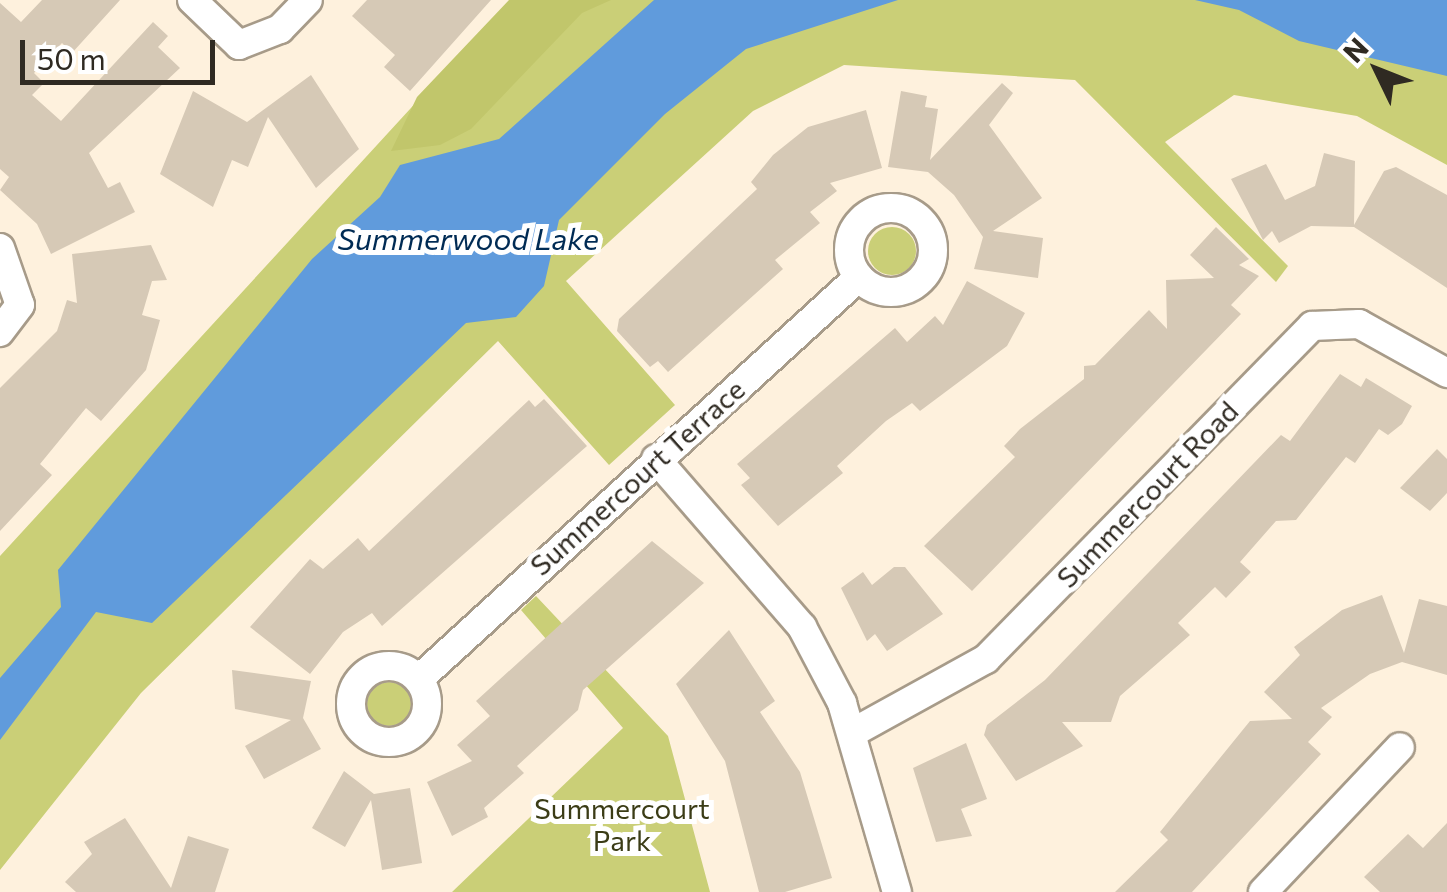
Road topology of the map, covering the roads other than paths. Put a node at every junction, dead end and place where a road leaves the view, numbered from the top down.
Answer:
1 (192, 0) edge
2 (308, 0) edge
3 (0, 248) edge
4 (858, 277) dead end
5 (0, 332) edge
6 (1447, 372) edge
7 (656, 459) junction
8 (418, 679) dead end
9 (852, 733) junction
10 (1400, 747) dead end
11 (897, 892) edge
12 (1262, 892) edge

1 - 2 street
3 - 5 street
4 - 7 street, Summercourt Terrace
6 - 9 street, Summercourt Road
7 - 8 street, Summercourt Terrace
7 - 9 street
9 - 11 street
10 - 12 street

